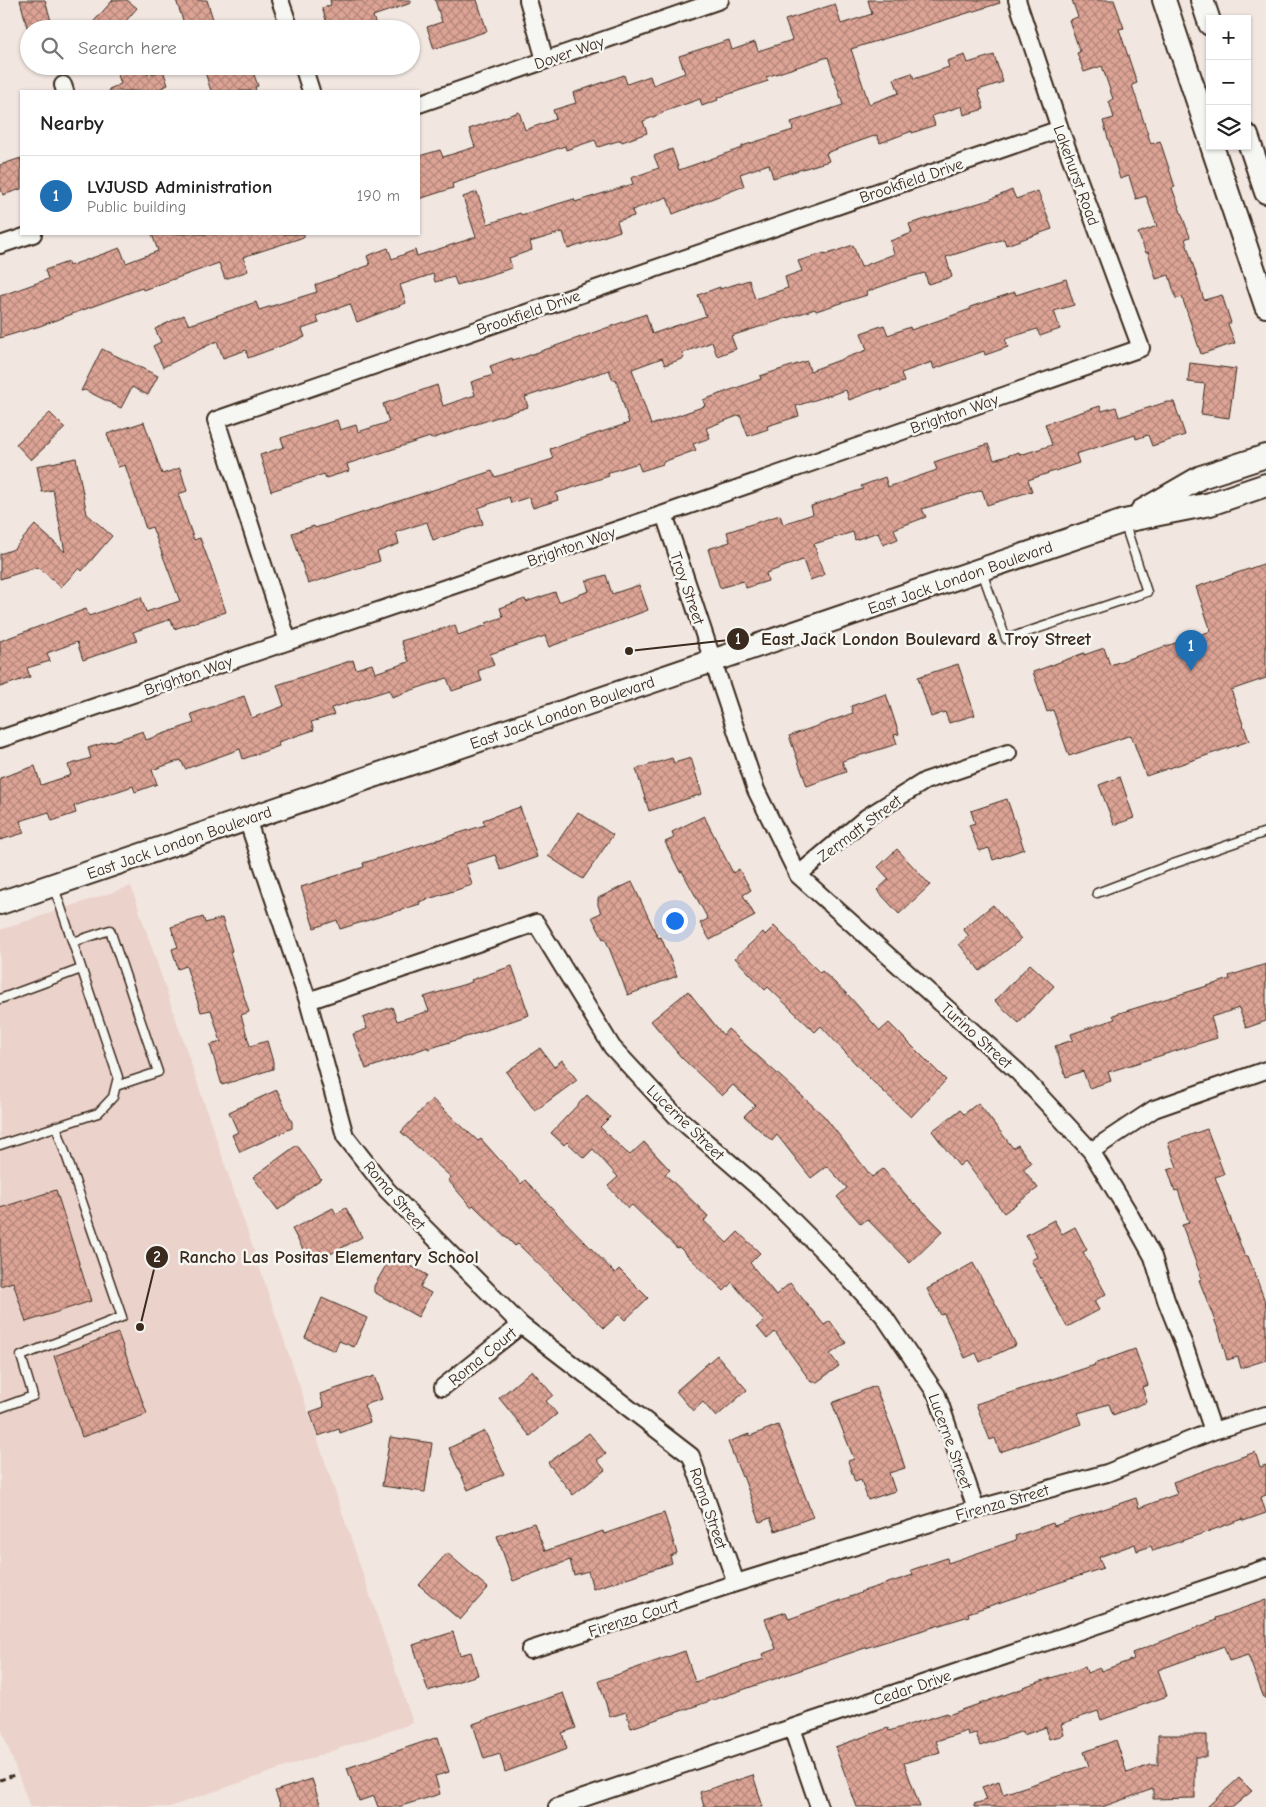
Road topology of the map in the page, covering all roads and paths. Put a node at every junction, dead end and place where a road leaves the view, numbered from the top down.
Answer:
1 (280, 0) edge
2 (528, 0) edge
3 (720, 0) edge
4 (1017, 0) edge
5 (1164, 0) edge
6 (1202, 0) edge
7 (1207, 15) edge
8 (287, 20) edge
9 (545, 60) junction
10 (305, 75) edge
11 (311, 90) edge
12 (420, 104) edge
13 (1206, 126) edge
14 (1060, 129) junction
15 (1251, 148) edge
16 (1213, 150) edge
17 (1266, 192) edge
18 (30, 235) edge
19 (0, 245) edge
20 (1266, 306) edge
21 (1141, 348) joint
22 (1266, 456) edge
23 (1266, 485) edge
24 (664, 514) junction
25 (1124, 521) junction
26 (982, 570) junction
27 (288, 642) junction
28 (713, 661) junction
29 (0, 739) edge
30 (1008, 753) dead end
31 (247, 819) junction
32 (1266, 832) edge
33 (798, 875) junction
34 (53, 885) junction
35 (1097, 893) dead end
36 (0, 903) edge
37 (73, 942) junction
38 (82, 969) junction
39 (0, 998) edge
40 (308, 1001) junction
41 (1266, 1070) edge
42 (116, 1086) junction
43 (56, 1126) junction
44 (0, 1145) edge
45 (1091, 1151) junction
46 (521, 1325) junction
47 (443, 1387) dead end
48 (0, 1408) edge
49 (1266, 1415) edge
50 (1213, 1431) junction
51 (976, 1508) junction
52 (1266, 1568) edge
53 (736, 1583) junction
54 (530, 1650) dead end
55 (792, 1728) junction
56 (17, 1774) dead end
57 (0, 1780) edge
58 (568, 1805) edge
59 (819, 1807) edge

1 - 8 street
2 - 9 street
3 - 9 street, Dover Way
4 - 14 street, Lakehurst Road
5 - 13 main road
6 - 7 main road
9 - 12 street, Dover Way
10 - 11 street
14 - 21 street, Lakehurst Road
14 - 27 street, Brookfield Drive
15 - 17 main road
16 - 20 main road
18 - 19 street
21 - 24 street, Brighton Way
22 - 25 main road, East Jack London Boulevard
23 - 25 main road, East Jack London Boulevard
24 - 27 street, Brighton Way
24 - 28 street, Troy Street
25 - 26 main road, East Jack London Boulevard
25 - 26 lane
26 - 28 main road, East Jack London Boulevard
27 - 29 street, Brighton Way
28 - 31 main road, East Jack London Boulevard
28 - 33 street, Turino Street
30 - 33 street, Zermatt Street
31 - 34 main road, East Jack London Boulevard
31 - 40 street, Roma Street
32 - 35 lane
33 - 45 street, Turino Street
34 - 36 main road, East Jack London Boulevard
34 - 37 lane
37 - 38 lane
37 - 42 lane
38 - 39 lane
38 - 42 lane
40 - 46 street, Roma Street
40 - 51 street, Lucerne Street
41 - 45 street
42 - 43 lane
43 - 44 lane
43 - 48 lane
45 - 50 street, Turino Street
46 - 47 street, Roma Court
46 - 53 street, Roma Street
49 - 50 street, Firenza Street
50 - 51 street, Firenza Street
51 - 53 street, Firenza Street
52 - 55 street, Cedar Drive
53 - 54 street, Firenza Court
55 - 58 street, Cedar Drive
55 - 59 street
56 - 57 path

